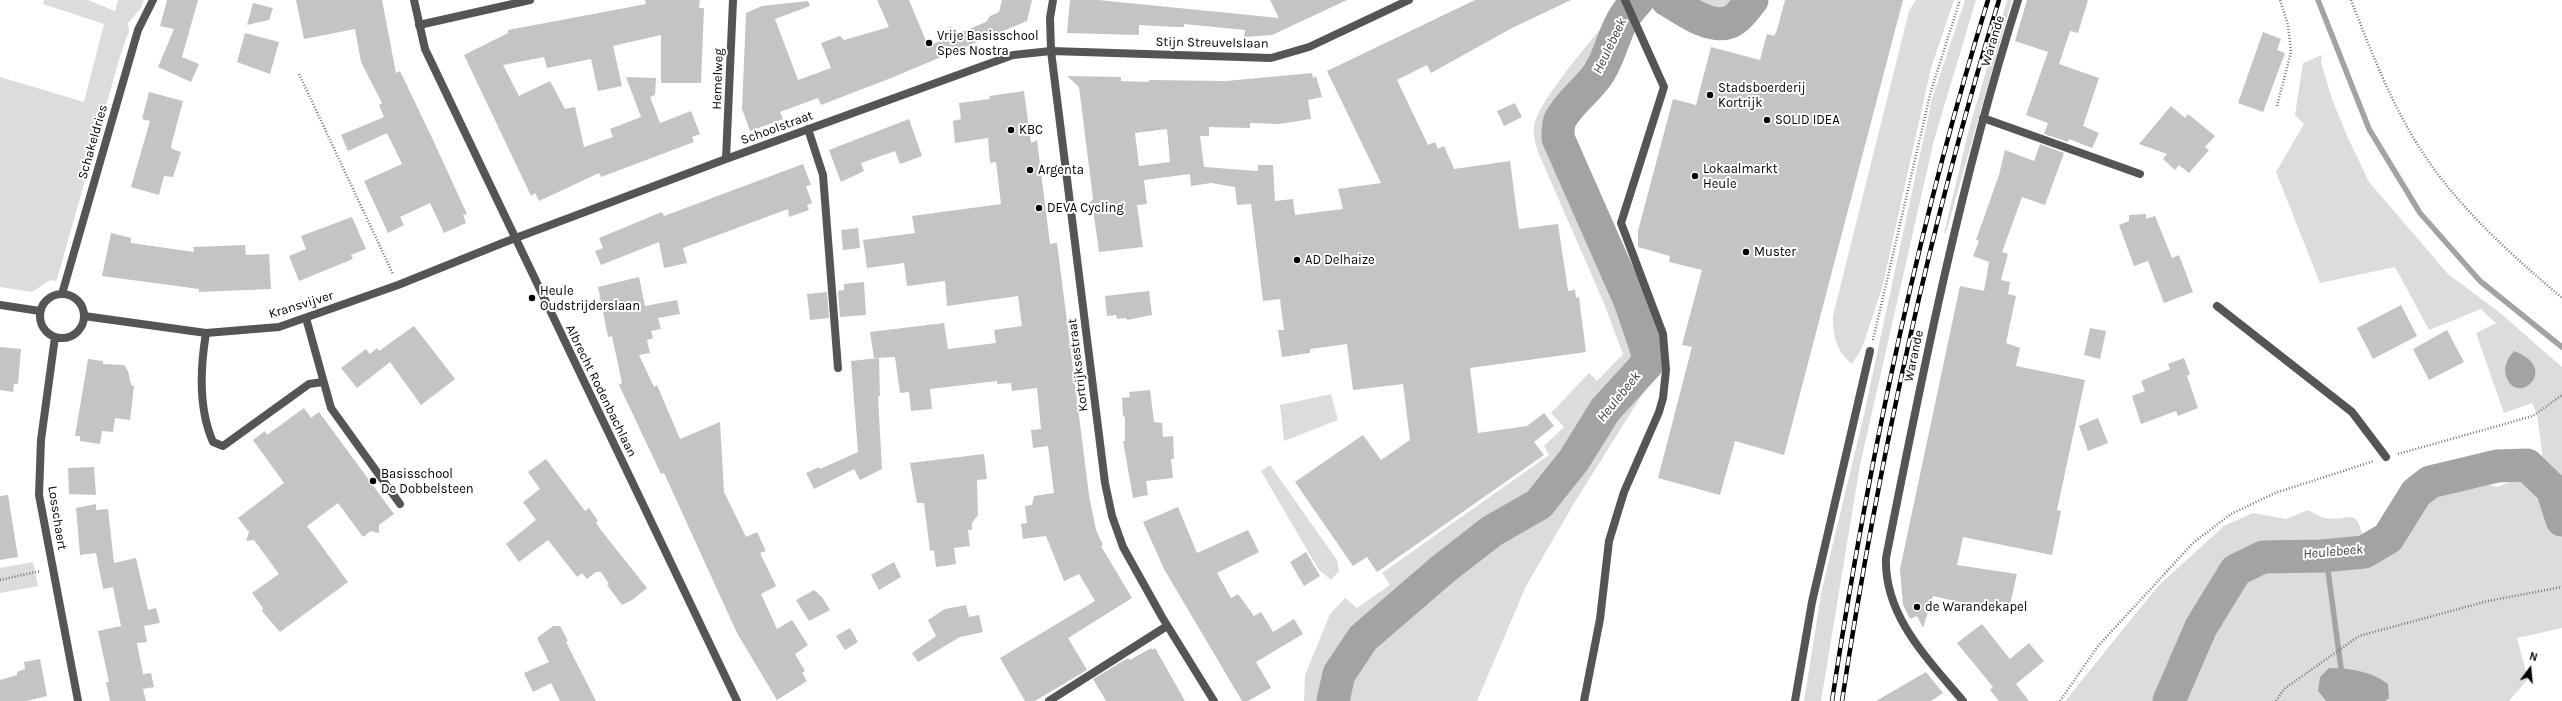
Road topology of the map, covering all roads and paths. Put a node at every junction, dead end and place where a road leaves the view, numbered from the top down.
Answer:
1 (153, 0) edge
2 (414, 0) edge
3 (530, 0) edge
4 (733, 0) edge
5 (1053, 0) edge
6 (1409, 0) edge
7 (1625, 0) edge
8 (1960, 0) edge
9 (2018, 0) edge
10 (2280, 0) edge
11 (2351, 0) edge
12 (419, 25) junction
13 (1051, 51) junction
14 (299, 74) dead end
15 (2277, 106) dead end
16 (1984, 118) junction
17 (808, 129) junction
18 (726, 159) junction
19 (2140, 174) dead end
20 (514, 239) junction
21 (398, 285) junction
22 (62, 294) junction
23 (2562, 298) edge
24 (0, 305) edge
25 (2217, 306) dead end
26 (40, 311) junction
27 (84, 316) junction
28 (306, 318) junction
29 (206, 333) junction
30 (55, 337) junction
31 (1870, 351) joint
32 (838, 368) dead end
33 (323, 382) junction
34 (2562, 395) edge
35 (2386, 457) junction
36 (400, 504) dead end
37 (53, 568) junction
38 (0, 580) edge
39 (2562, 587) edge
40 (1167, 626) junction
41 (78, 701) edge
42 (738, 701) edge
43 (1049, 701) edge
44 (1214, 701) edge
45 (1584, 701) edge
46 (1795, 701) edge
47 (1964, 701) edge
48 (2060, 701) edge
49 (2276, 701) edge

1 - 22 street, Schakeldries
2 - 12 street, Albrecht Rodenbachlaan
3 - 12 street
4 - 18 street, Hemelweg
5 - 13 street, Kortrijksestraat
6 - 13 street, Stijn Streuvelslaan
7 - 45 street
8 - 31 path
9 - 16 street, Warande
10 - 15 path
11 - 23 path
12 - 20 street, Albrecht Rodenbachlaan
13 - 17 street, Schoolstraat
13 - 40 street, Kortrijksestraat
14 - 21 path
16 - 19 street
16 - 47 street, Warande
17 - 18 street, Schoolstraat
17 - 32 street
18 - 20 street, Schoolstraat
20 - 21 street, Kransvijver
20 - 42 street, Albrecht Rodenbachlaan
21 - 28 street, Kransvijver
22 - 26 street
22 - 27 street
24 - 26 street
25 - 35 street
26 - 30 street
27 - 29 street, Kransvijver
27 - 30 street
28 - 29 street, Kransvijver
28 - 33 street
29 - 33 street
30 - 37 street, Losschaert
31 - 46 street
33 - 36 street
34 - 35 path
35 - 48 path
37 - 38 path
37 - 41 street, Losschaert
39 - 49 path
40 - 43 street
40 - 44 street, Kortrijksestraat

